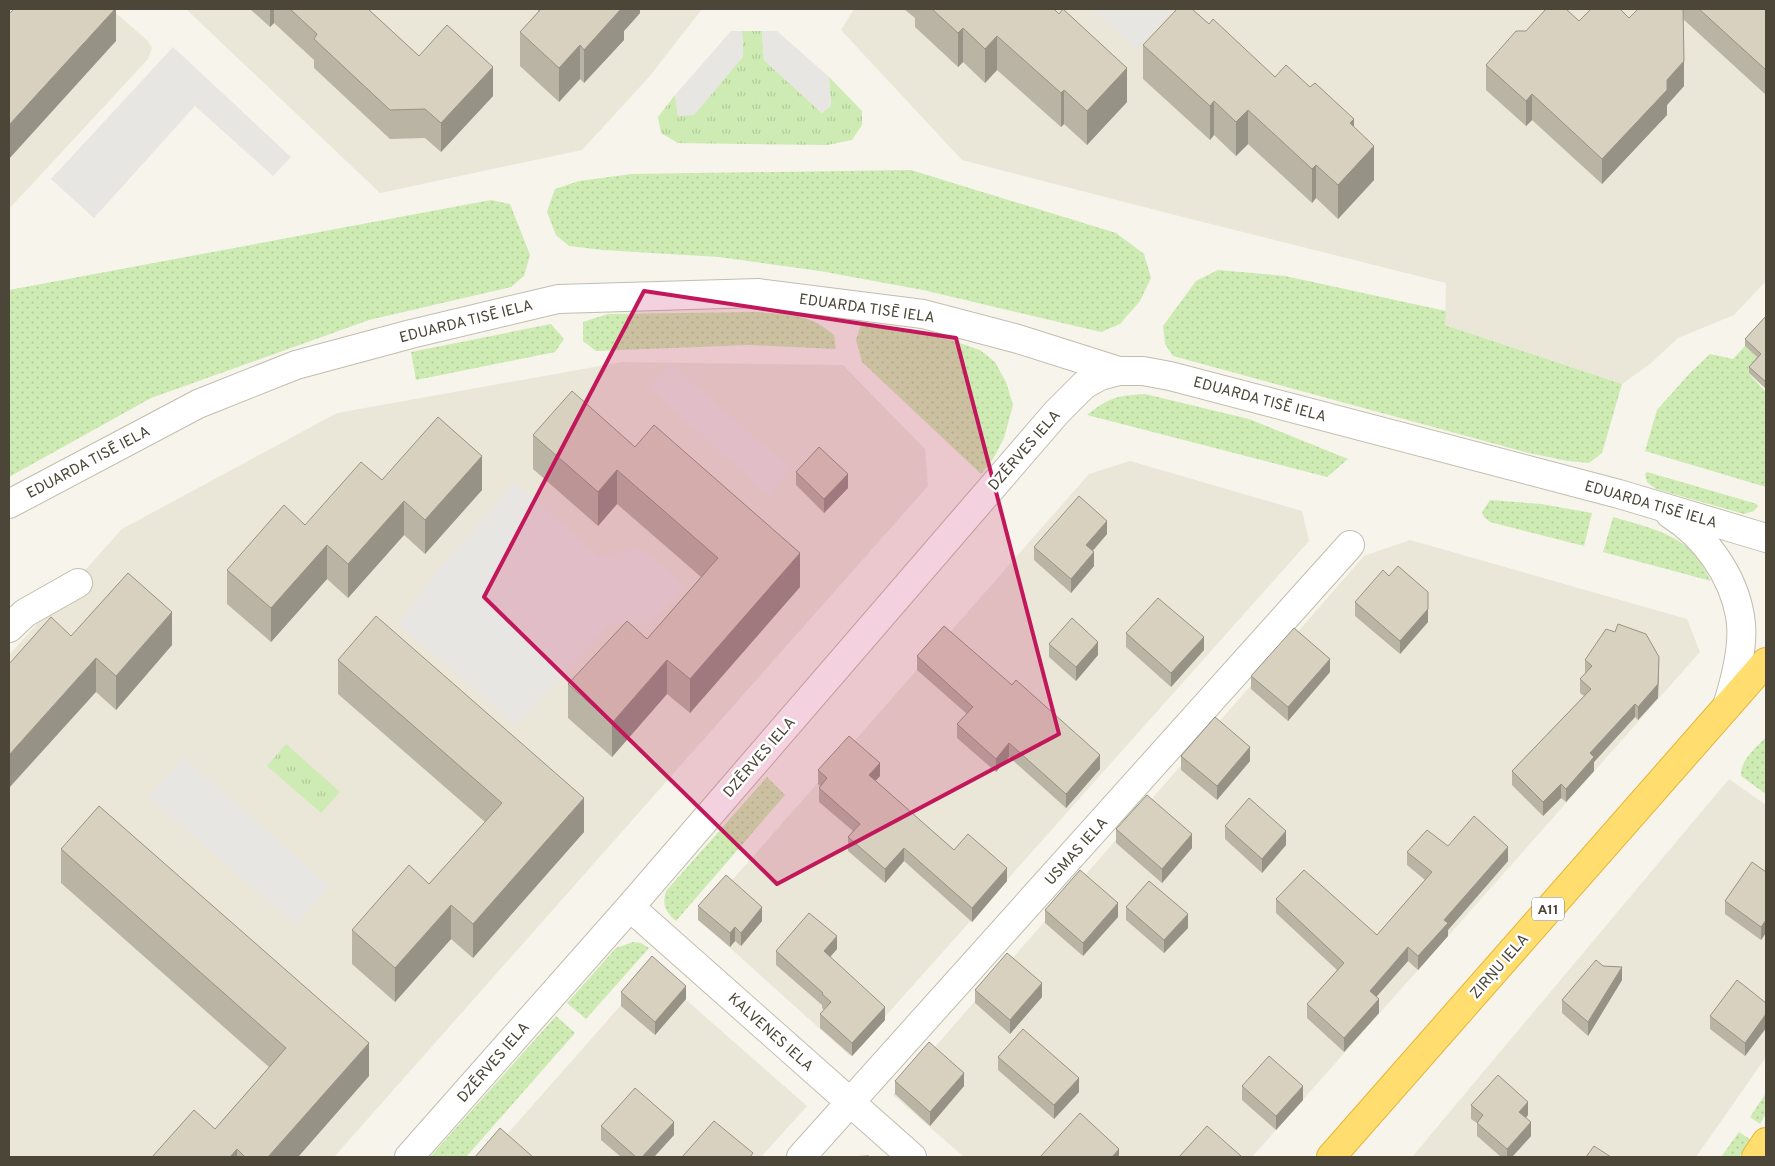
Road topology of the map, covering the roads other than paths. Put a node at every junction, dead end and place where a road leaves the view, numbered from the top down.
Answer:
1 (1119, 372) junction
2 (9, 504) edge
3 (1656, 505) junction
4 (1766, 538) edge
5 (1350, 545) dead end
6 (78, 583) dead end
7 (9, 628) edge
8 (1766, 662) edge
9 (1726, 706) junction
10 (630, 907) junction
11 (850, 1103) junction
12 (1766, 1142) edge
13 (409, 1157) edge
14 (801, 1157) edge
15 (912, 1157) edge
16 (1331, 1157) edge
17 (1756, 1157) edge

1 - 2 street, EDUARDA TISĒ IELA
1 - 3 street, EDUARDA TISĒ IELA
1 - 10 street, DZĒRVES IELA
3 - 4 street, EDUARDA TISĒ IELA
3 - 9 street
5 - 11 street, USMAS IELA
6 - 7 street
8 - 9 highway, ZIRŅU IELA / A11
9 - 16 highway, ZIRŅU IELA / A11
10 - 11 street, KALVENES IELA
10 - 13 street, DZĒRVES IELA
11 - 14 street, USMAS IELA
11 - 15 street, KALVENES IELA
12 - 17 highway

